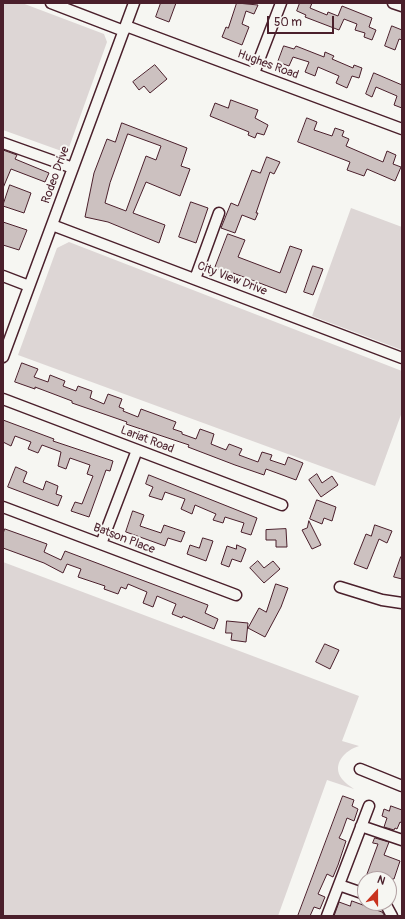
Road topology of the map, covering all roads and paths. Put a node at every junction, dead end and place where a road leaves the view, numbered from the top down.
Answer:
1 (51, 3) edge
2 (134, 3) edge
3 (281, 3) edge
4 (393, 3) edge
5 (402, 6) edge
6 (125, 28) junction
7 (254, 73) junction
8 (402, 128) edge
9 (3, 143) edge
10 (73, 168) junction
11 (219, 213) dead end
12 (52, 225) junction
13 (3, 276) edge
14 (195, 279) junction
15 (29, 286) junction
16 (5, 345) edge
17 (3, 357) edge
18 (402, 358) edge
19 (3, 399) edge
20 (137, 450) junction
21 (282, 505) dead end
22 (3, 507) edge
23 (102, 544) junction
24 (340, 587) dead end
25 (236, 595) dead end
26 (402, 602) edge
27 (360, 770) dead end
28 (402, 786) edge
29 (369, 806) dead end
30 (361, 826) junction
31 (402, 840) edge
32 (340, 885) junction
33 (357, 891) edge
34 (328, 916) edge

1 - 6 street, Hughes Road
2 - 6 street, Rodeo Drive
3 - 7 street
4 - 5 street
6 - 7 street, Hughes Road
6 - 10 street, Rodeo Drive
7 - 8 street, Hughes Road
9 - 10 street
10 - 12 street, Rodeo Drive
11 - 14 street
12 - 14 street, City View Drive
12 - 15 street, Rodeo Drive
13 - 15 street
14 - 18 street, City View Drive
15 - 16 street, Rodeo Drive
16 - 17 street, Rodeo Drive
19 - 20 street, Lariat Road
20 - 21 street, Lariat Road
20 - 23 street
22 - 23 street, Batson Place
23 - 25 street, Batson Place
24 - 26 street
27 - 28 street
29 - 30 street
30 - 31 street
30 - 32 street
32 - 33 street
32 - 34 street

